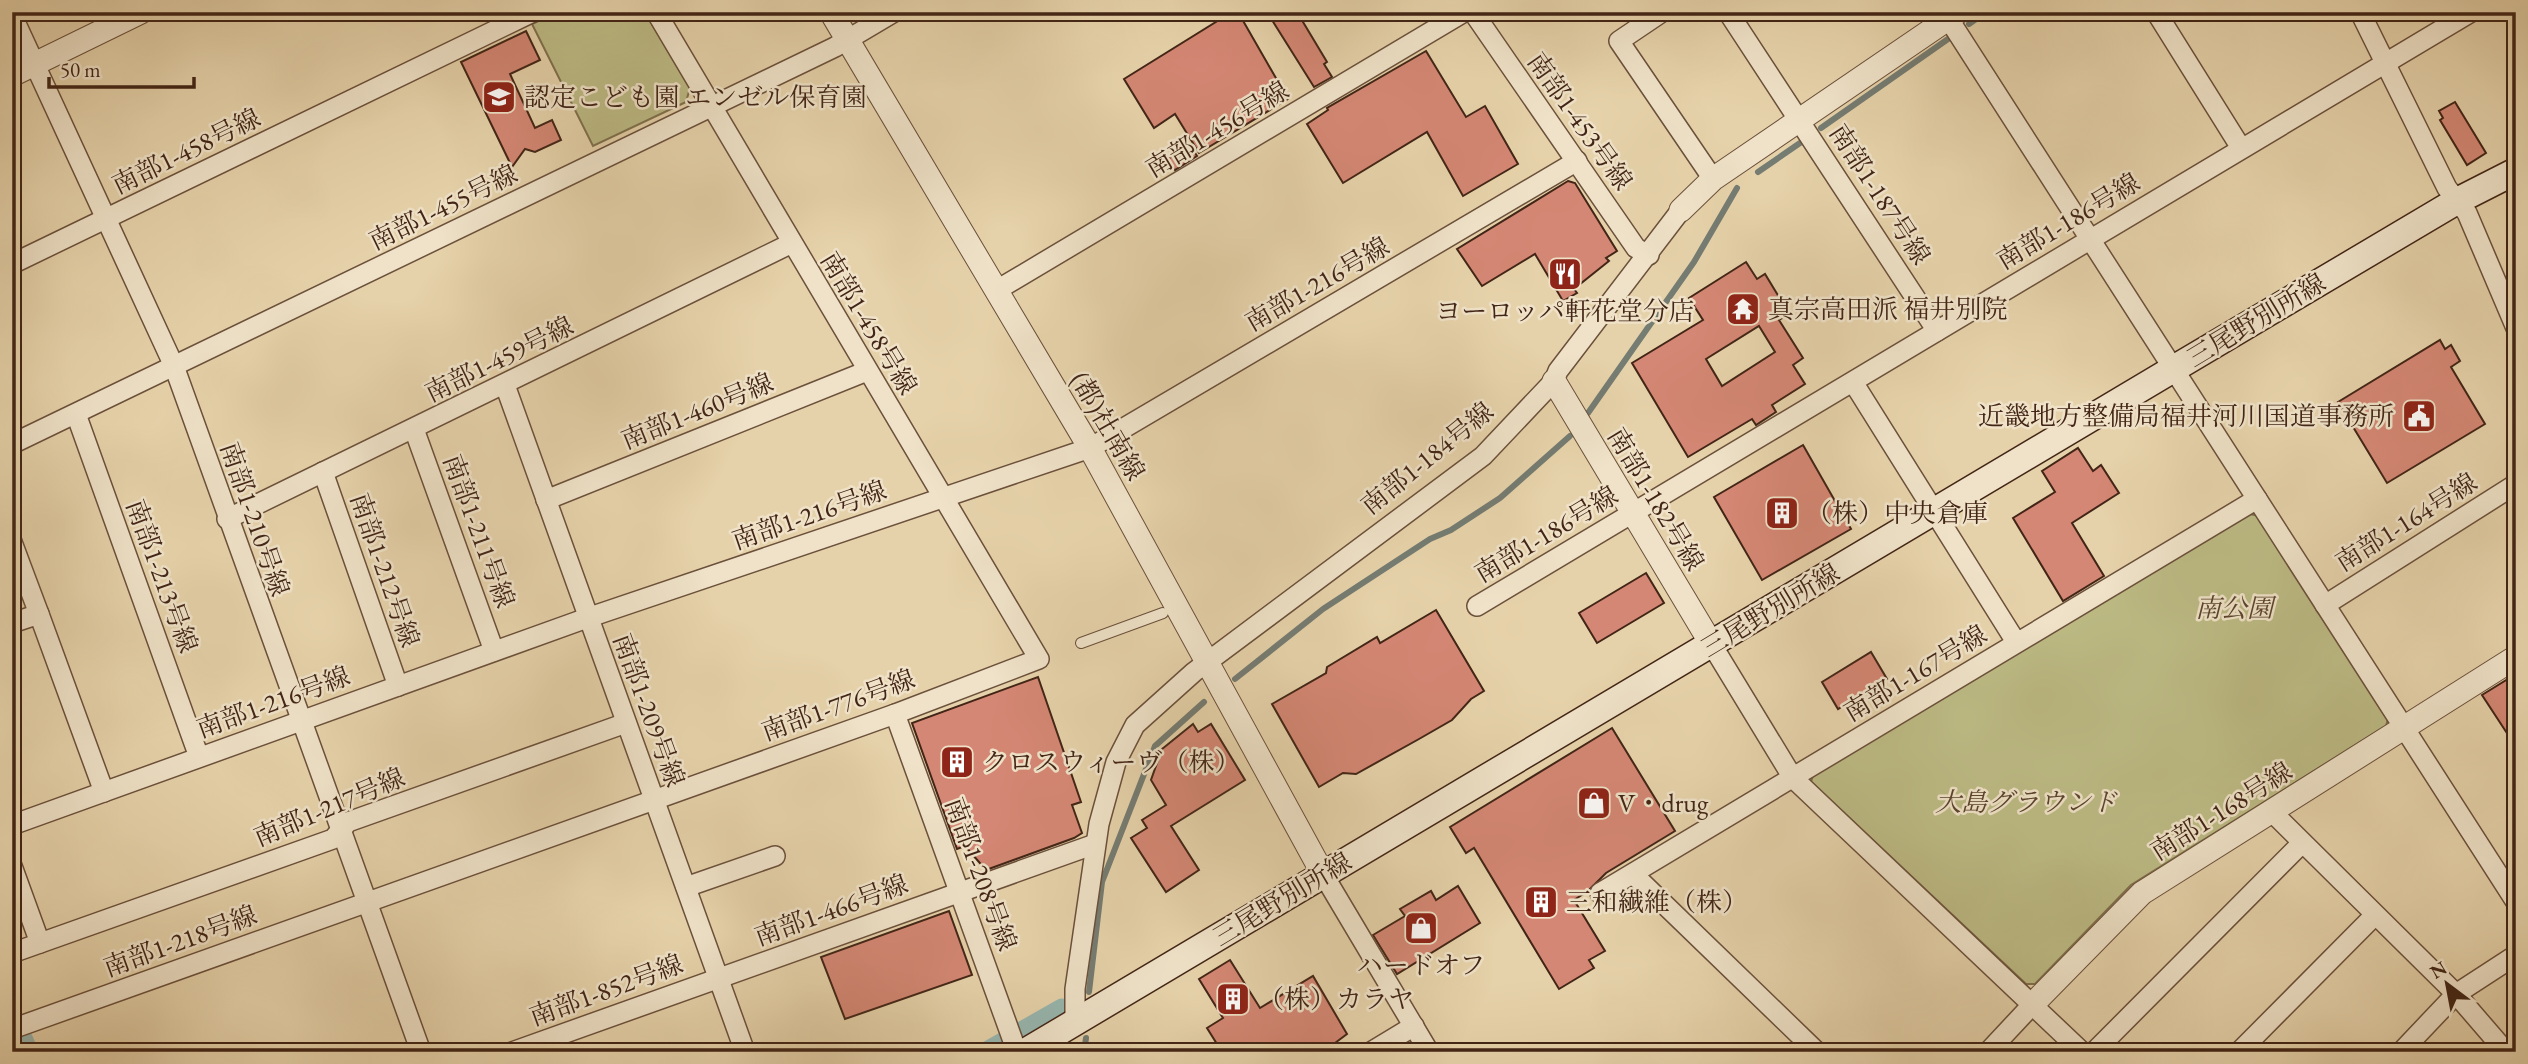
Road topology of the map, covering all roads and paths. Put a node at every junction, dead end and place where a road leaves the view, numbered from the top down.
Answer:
1 (141, 12) edge
2 (533, 12) edge
3 (656, 12) edge
4 (831, 12) edge
5 (894, 12) edge
6 (1464, 12) edge
7 (1473, 12) edge
8 (1662, 12) edge
9 (1728, 12) edge
10 (2155, 12) edge
11 (2360, 12) edge
12 (2471, 12) edge
13 (12, 15) edge
14 (1953, 15) edge
15 (847, 41) junction
16 (34, 64) junction
17 (2384, 64) junction
18 (12, 75) edge
19 (711, 107) junction
20 (1801, 121) junction
21 (2241, 148) junction
22 (1577, 161) junction
23 (2516, 172) edge
24 (1713, 180) junction
25 (2455, 202) junction
26 (1681, 210) joint
27 (105, 218) junction
28 (2091, 238) junction
29 (792, 243) junction
30 (1649, 255) junction
31 (12, 264) edge
32 (996, 290) junction
33 (2516, 328) edge
34 (1937, 331) junction
35 (174, 366) junction
36 (2175, 368) junction
37 (867, 371) junction
38 (1554, 381) junction
39 (1853, 382) junction
40 (505, 385) junction
41 (76, 414) junction
42 (414, 429) junction
43 (12, 444) edge
44 (1090, 448) junction
45 (323, 472) junction
46 (2516, 484) edge
47 (943, 498) junction
48 (2257, 499) junction
49 (546, 500) junction
50 (1934, 512) junction
51 (1632, 514) junction
52 (227, 519) junction
53 (12, 542) edge
54 (2325, 605) junction
55 (1477, 606) dead end
56 (1163, 613) dead end
57 (39, 614) junction
58 (587, 618) junction
59 (12, 623) edge
60 (2016, 642) junction
61 (1081, 643) dead end
62 (1712, 645) junction
63 (494, 651) junction
64 (2516, 657) edge
65 (1039, 659) joint
66 (1206, 663) junction
67 (398, 686) junction
68 (895, 713) junction
69 (299, 720) junction
70 (626, 723) junction
71 (2405, 728) junction
72 (199, 757) junction
73 (1793, 778) junction
74 (104, 792) junction
75 (654, 798) junction
76 (2272, 813) junction
77 (12, 825) edge
78 (340, 831) junction
79 (2302, 843) junction
80 (1095, 844) junction
81 (775, 856) dead end
82 (12, 866) edge
83 (1323, 874) junction
84 (1633, 874) junction
85 (686, 887) junction
86 (960, 891) junction
87 (1600, 893) dead end
88 (2516, 902) edge
89 (366, 903) junction
90 (2374, 916) junction
91 (40, 943) junction
92 (12, 953) edge
93 (2516, 954) edge
94 (719, 978) junction
95 (2456, 994) junction
96 (2031, 1006) junction
97 (1075, 1023) junction
98 (1414, 1026) junction
99 (12, 1029) edge
100 (421, 1052) edge
101 (512, 1052) edge
102 (745, 1052) edge
103 (1017, 1052) edge
104 (1025, 1052) edge
105 (1371, 1052) edge
106 (1429, 1052) edge
107 (1817, 1052) edge
108 (1988, 1052) edge
109 (2082, 1052) edge
110 (2094, 1052) edge
111 (2239, 1052) edge
112 (2401, 1052) edge
113 (2506, 1052) edge

1 - 16 street
2 - 27 street, 南部1-458号線
3 - 19 street, 南部1-458号線
4 - 15 street, (都)社南線
5 - 15 street, 南部1-455号線
6 - 32 street, 南部1-456号線
7 - 22 street, 南部1-453号線
8 - 24 street
9 - 20 street, 南部1-187号線
10 - 21 street
11 - 17 street
12 - 17 street, 南部1-186号線
13 - 16 street, 南部1-210号線
14 - 20 street, 南部1-184号線
14 - 28 street
15 - 19 street, 南部1-455号線
15 - 32 street, (都)社南線
16 - 18 street
16 - 27 street, 南部1-210号線
17 - 21 street, 南部1-186号線
17 - 25 street
19 - 29 street, 南部1-458号線
19 - 35 street, 南部1-455号線
20 - 24 street, 南部1-184号線
20 - 34 street, 南部1-187号線
21 - 28 street, 南部1-186号線
22 - 30 street, 南部1-453号線
22 - 44 street, 南部1-216号線
23 - 25 main road, 三尾野別所線
24 - 26 street, 南部1-184号線
25 - 33 street
25 - 36 main road, 三尾野別所線
26 - 30 street, 南部1-184号線
27 - 31 street, 南部1-458号線
27 - 35 street, 南部1-210号線
28 - 34 street, 南部1-186号線
28 - 36 street
29 - 37 street, 南部1-458号線
29 - 40 street, 南部1-459号線
30 - 38 street, 南部1-184号線
32 - 44 street, (都)社南線
34 - 39 street, 南部1-186号線
35 - 41 street, 南部1-455号線
35 - 52 street, 南部1-210号線
36 - 48 street
36 - 50 main road, 三尾野別所線
37 - 47 street, 南部1-458号線
37 - 49 street, 南部1-460号線
38 - 51 street, 南部1-182号線
38 - 66 street, 南部1-184号線
39 - 50 street
39 - 51 street, 南部1-186号線
40 - 42 street, 南部1-459号線
40 - 49 street, 南部1-209号線
41 - 43 street, 南部1-455号線
41 - 72 street, 南部1-213号線
42 - 45 street, 南部1-459号線
42 - 63 street, 南部1-211号線
44 - 47 street, 南部1-216号線
44 - 66 street, (都)社南線
45 - 52 street, 南部1-459号線
45 - 67 street, 南部1-212号線
46 - 54 street, 南部1-164号線
47 - 58 street, 南部1-216号線
47 - 65 street, 南部1-458号線
48 - 54 street
48 - 60 street, 南部1-167号線
49 - 58 street, 南部1-209号線
50 - 60 street
50 - 62 main road, 三尾野別所線
51 - 55 street, 南部1-186号線
51 - 62 street, 南部1-182号線
52 - 69 street, 南部1-210号線
53 - 57 street
54 - 71 street
56 - 61 lane
57 - 59 street
57 - 74 street
58 - 63 street, 南部1-216号線
58 - 70 street, 南部1-209号線
60 - 73 street, 南部1-167号線
62 - 73 street
62 - 83 main road, 三尾野別所線
63 - 67 street, 南部1-216号線
64 - 71 street, 南部1-168号線
65 - 68 street, 南部1-776号線
66 - 80 street, 南部1-184号線
66 - 83 street, (都)社南線
67 - 69 street, 南部1-216号線
68 - 75 street, 南部1-776号線
68 - 86 street, 南部1-208号線
69 - 72 street, 南部1-216号線
69 - 78 street, 南部1-210号線
70 - 75 street, 南部1-209号線
70 - 78 street, 南部1-217号線
71 - 76 street, 南部1-168号線
71 - 88 street
72 - 74 street, 南部1-216号線
73 - 84 street, 南部1-167号線
73 - 96 street
74 - 77 street, 南部1-216号線
75 - 85 street, 南部1-209号線
75 - 89 street, 南部1-776号線
76 - 79 street
76 - 96 street, 南部1-168号線
78 - 89 street, 南部1-210号線
78 - 91 street, 南部1-217号線
79 - 90 street
79 - 110 street
80 - 86 street, 南部1-466号線
80 - 97 street, 南部1-184号線
81 - 85 street
82 - 91 street
83 - 97 main road, 三尾野別所線
83 - 98 street
84 - 87 street, 南部1-167号線
84 - 107 street
85 - 94 street, 南部1-209号線
86 - 94 street, 南部1-466号線
86 - 103 street, 南部1-208号線
89 - 99 street, 南部1-218号線
89 - 100 street, 南部1-210号線
90 - 95 street
90 - 111 street
91 - 92 street, 南部1-217号線
93 - 95 street
94 - 101 street, 南部1-852号線
94 - 102 street, 南部1-209号線
95 - 112 street
95 - 113 street
96 - 108 street, 南部1-168号線
96 - 109 street
97 - 104 main road, 三尾野別所線
98 - 105 street
98 - 106 street

